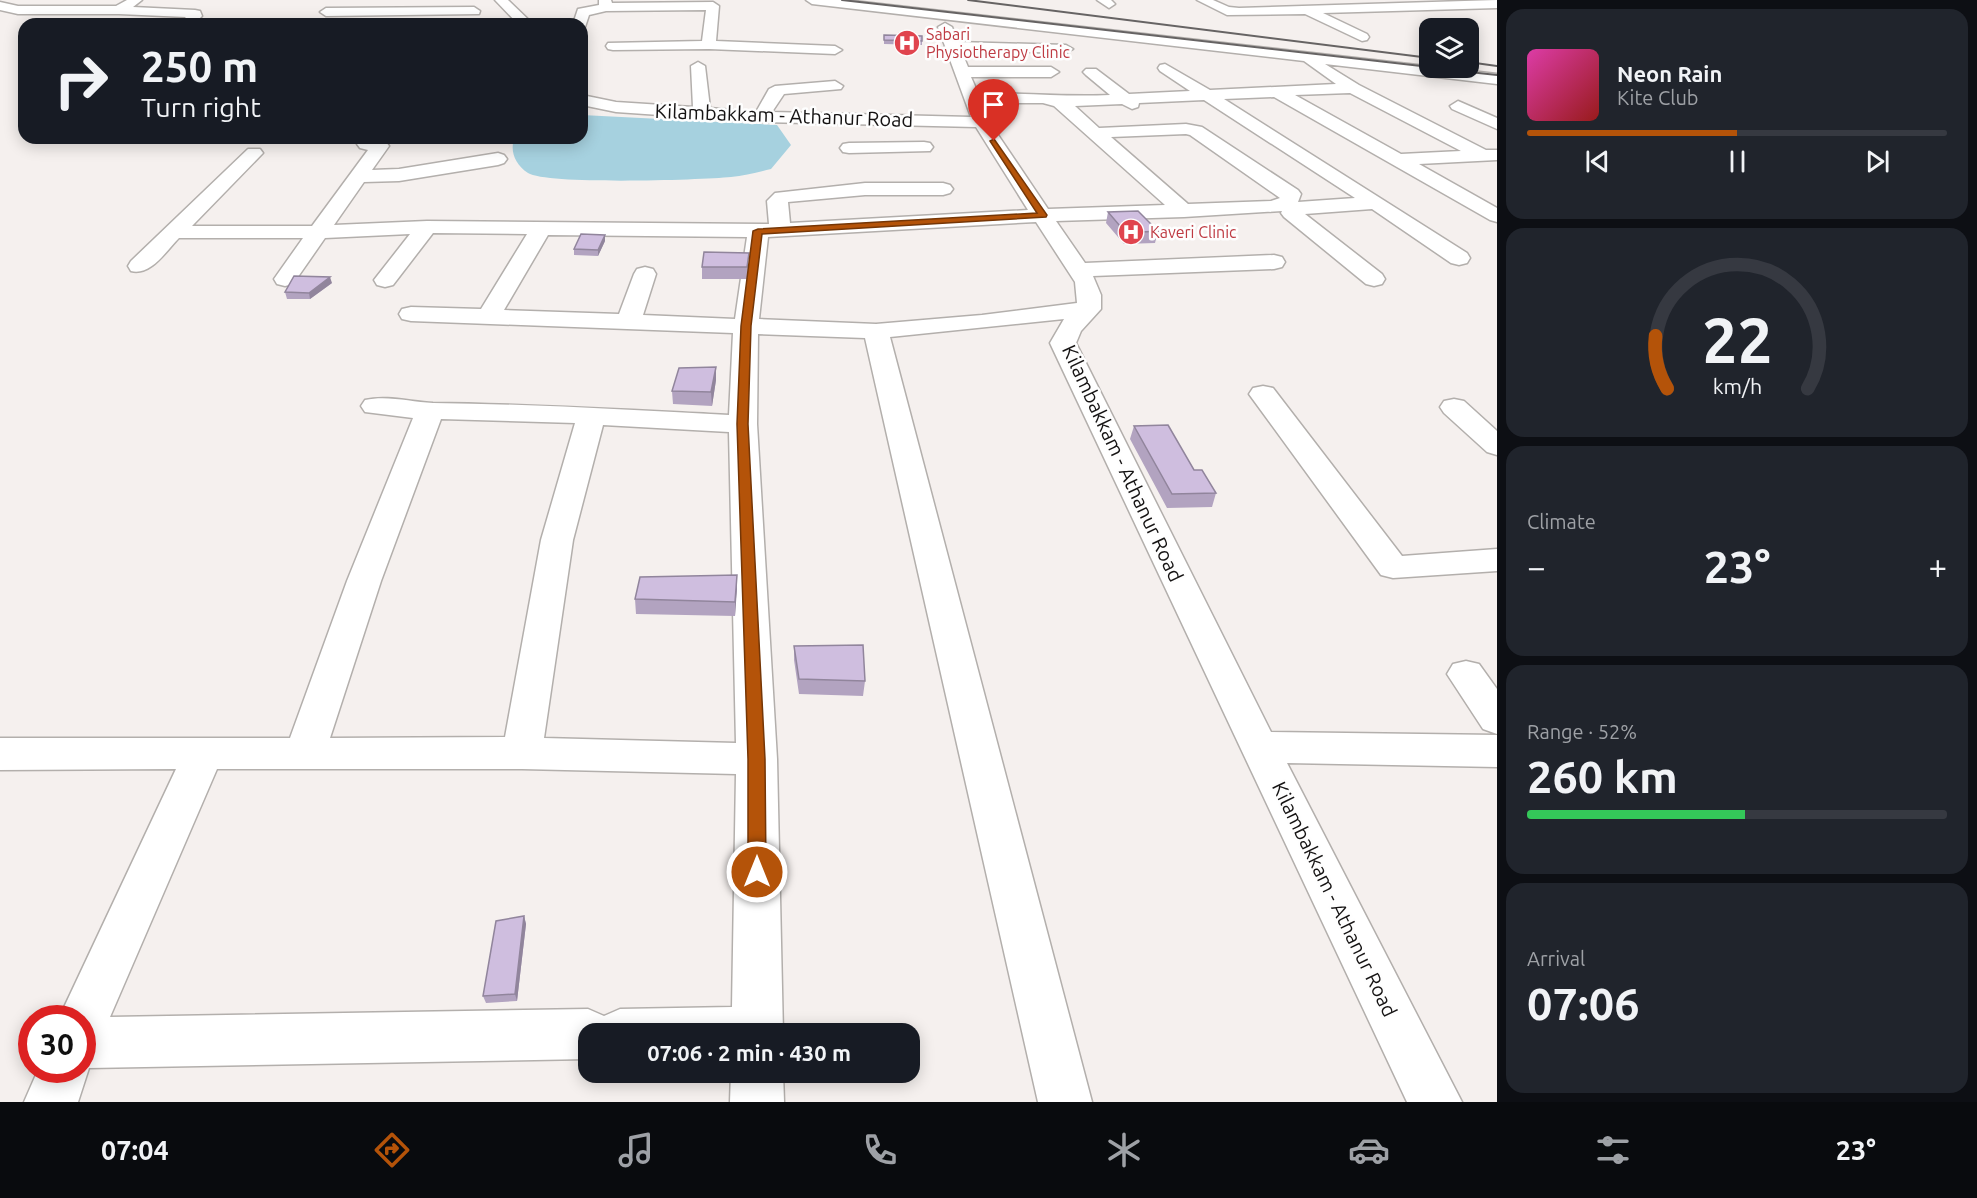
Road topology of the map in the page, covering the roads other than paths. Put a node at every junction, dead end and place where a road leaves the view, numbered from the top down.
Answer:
1 (136, 0) edge
2 (464, 0) edge
3 (501, 0) edge
4 (812, 0) edge
5 (1203, 0) edge
6 (1427, 0) edge
7 (338, 2) dead end
8 (605, 4) edge
9 (1497, 4) edge
10 (0, 6) edge
11 (1442, 6) junction
12 (483, 7) edge
13 (119, 10) junction
14 (1306, 10) junction
15 (940, 15) junction
16 (194, 18) edge
17 (504, 18) edge
18 (520, 18) edge
19 (582, 18) edge
20 (1475, 18) dead end
21 (1089, 33) junction
22 (1126, 37) junction
23 (1362, 37) dead end
24 (709, 45) junction
25 (613, 46) dead end
26 (952, 46) junction
27 (1194, 47) junction
28 (835, 50) dead end
29 (1119, 51) dead end
30 (1145, 53) junction
31 (1305, 57) junction
32 (1212, 59) dead end
33 (1093, 63) dead end
34 (698, 66) dead end
35 (1166, 68) dead end
36 (962, 72) junction
37 (1052, 72) dead end
38 (1248, 76) dead end
39 (1497, 79) edge
40 (835, 86) dead end
41 (1353, 88) junction
42 (1276, 91) junction
43 (1207, 94) junction
44 (1124, 98) junction
45 (600, 99) edge
46 (1060, 102) junction
47 (1458, 106) dead end
48 (977, 110) junction
49 (702, 113) junction
50 (761, 117) junction
51 (1497, 124) edge
52 (1156, 125) dead end
53 (1094, 133) junction
54 (366, 144) edge
55 (489, 144) edge
56 (924, 147) dead end
57 (254, 153) dead end
58 (1492, 158) edge
59 (498, 159) junction
60 (853, 159) junction
61 (1397, 160) junction
62 (1315, 164) junction
63 (360, 176) junction
64 (508, 176) dead end
65 (943, 189) dead end
66 (1376, 203) junction
67 (1184, 211) junction
68 (1043, 215) junction
69 (1497, 216) edge
70 (427, 227) junction
71 (541, 228) junction
72 (769, 231) junction
73 (318, 232) junction
74 (170, 235) junction
75 (138, 238) dead end
76 (1459, 258) dead end
77 (1274, 262) dead end
78 (139, 266) dead end
79 (1078, 270) junction
80 (645, 274) dead end
81 (285, 279) dead end
82 (1374, 279) dead end
83 (385, 280) dead end
84 (1089, 309) junction
85 (411, 314) dead end
86 (488, 317) junction
87 (629, 322) junction
88 (746, 326) junction
89 (876, 331) junction
90 (1263, 394) dead end
91 (375, 406) dead end
92 (1454, 406) dead end
93 (430, 411) junction
94 (591, 417) junction
95 (742, 424) junction
96 (1497, 446) edge
97 (1497, 560) edge
98 (1466, 674) dead end
99 (1497, 719) edge
100 (1259, 747) junction
101 (1497, 751) edge
102 (204, 753) junction
103 (522, 753) junction
104 (0, 754) edge
105 (304, 755) junction
106 (757, 759) junction
107 (91, 1005) edge
108 (757, 1023) edge
109 (578, 1034) edge
110 (96, 1043) edge
111 (59, 1083) edge
112 (757, 1083) edge
113 (51, 1102) edge
114 (757, 1102) edge
115 (1065, 1102) edge
116 (1436, 1102) edge

1 - 13 street
2 - 12 street
3 - 18 street
4 - 15 street
5 - 14 street
6 - 11 street
7 - 12 street
8 - 19 street
8 - 24 street
9 - 11 street
10 - 13 street
11 - 14 street
11 - 20 street
12 - 17 street
13 - 16 street
14 - 23 street
15 - 21 street
15 - 26 street
21 - 22 street
21 - 26 street
22 - 27 street
22 - 30 street
24 - 25 street
24 - 28 street
26 - 36 street
27 - 30 street
27 - 31 street
27 - 32 street
29 - 30 street
31 - 39 street
31 - 41 street
33 - 44 street
34 - 49 street
35 - 43 street
36 - 37 street
36 - 48 street
38 - 42 street
40 - 50 street
41 - 42 street, Kilambakkam - Athanur Road
41 - 58 street
42 - 43 street, Kilambakkam - Athanur Road
42 - 61 street
43 - 44 street, Kilambakkam - Athanur Road
43 - 62 street
44 - 46 street, Kilambakkam - Athanur Road
44 - 52 street
45 - 49 street, Kilambakkam - Athanur Road
46 - 48 street, Kilambakkam - Athanur Road
46 - 53 street
47 - 51 street
48 - 60 street, Kilambakkam - Athanur Road
48 - 68 street
49 - 50 street, Kilambakkam - Athanur Road
50 - 60 street, Kilambakkam - Athanur Road
53 - 67 street
53 - 67 street
54 - 63 street
55 - 59 street
56 - 60 street
57 - 74 street
58 - 61 street
59 - 63 street
59 - 64 street
60 - 65 street
60 - 72 street
61 - 62 street
61 - 69 street
62 - 66 street
63 - 73 street
66 - 76 street
66 - 82 street
67 - 68 street
68 - 72 street
68 - 79 street
70 - 71 street
70 - 73 street
70 - 83 street
71 - 72 street
71 - 86 street
72 - 88 street
73 - 74 street
73 - 81 street
74 - 75 street
74 - 78 street
77 - 79 street
79 - 84 street
80 - 87 street
84 - 89 street
84 - 100 street, Kilambakkam - Athanur Road
85 - 86 street
86 - 87 street
87 - 88 street
88 - 89 street
88 - 95 street
89 - 115 street
90 - 97 street
91 - 93 street
92 - 96 street
93 - 94 street
93 - 105 street
94 - 95 street
94 - 103 street
95 - 106 street
98 - 99 street
100 - 101 street
100 - 116 street, Kilambakkam - Athanur Road
102 - 104 street
102 - 105 street
102 - 107 street
103 - 105 street
103 - 106 street
106 - 108 street
109 - 110 street
111 - 113 street
112 - 114 street

